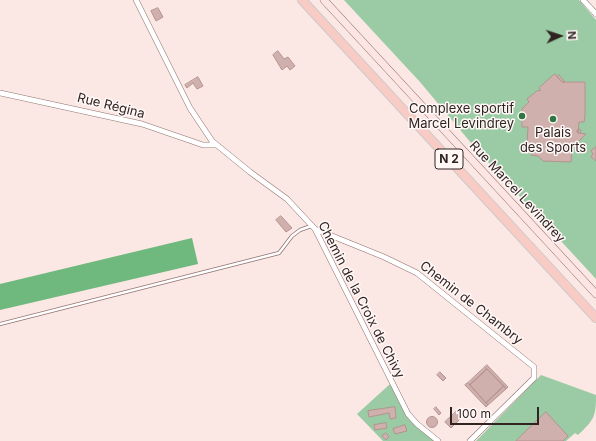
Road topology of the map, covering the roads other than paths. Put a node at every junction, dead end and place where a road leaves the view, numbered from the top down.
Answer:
1 (136, 0) edge
2 (302, 0) edge
3 (324, 0) edge
4 (583, 0) edge
5 (596, 14) edge
6 (0, 93) edge
7 (216, 144) junction
8 (313, 227) junction
9 (596, 294) edge
10 (596, 318) edge
11 (0, 324) edge
12 (438, 441) edge
13 (470, 441) edge

1 - 7 street, Chemin de la Croix de Chivy
2 - 10 main road, N 2
3 - 9 street, Rue Marcel Levindrey
4 - 5 street
6 - 7 street, Rue Régina
7 - 8 street, Chemin de la Croix de Chivy
8 - 11 lane
8 - 12 street, Chemin de la Croix de Chivy
8 - 13 street, Chemin de Chambry

